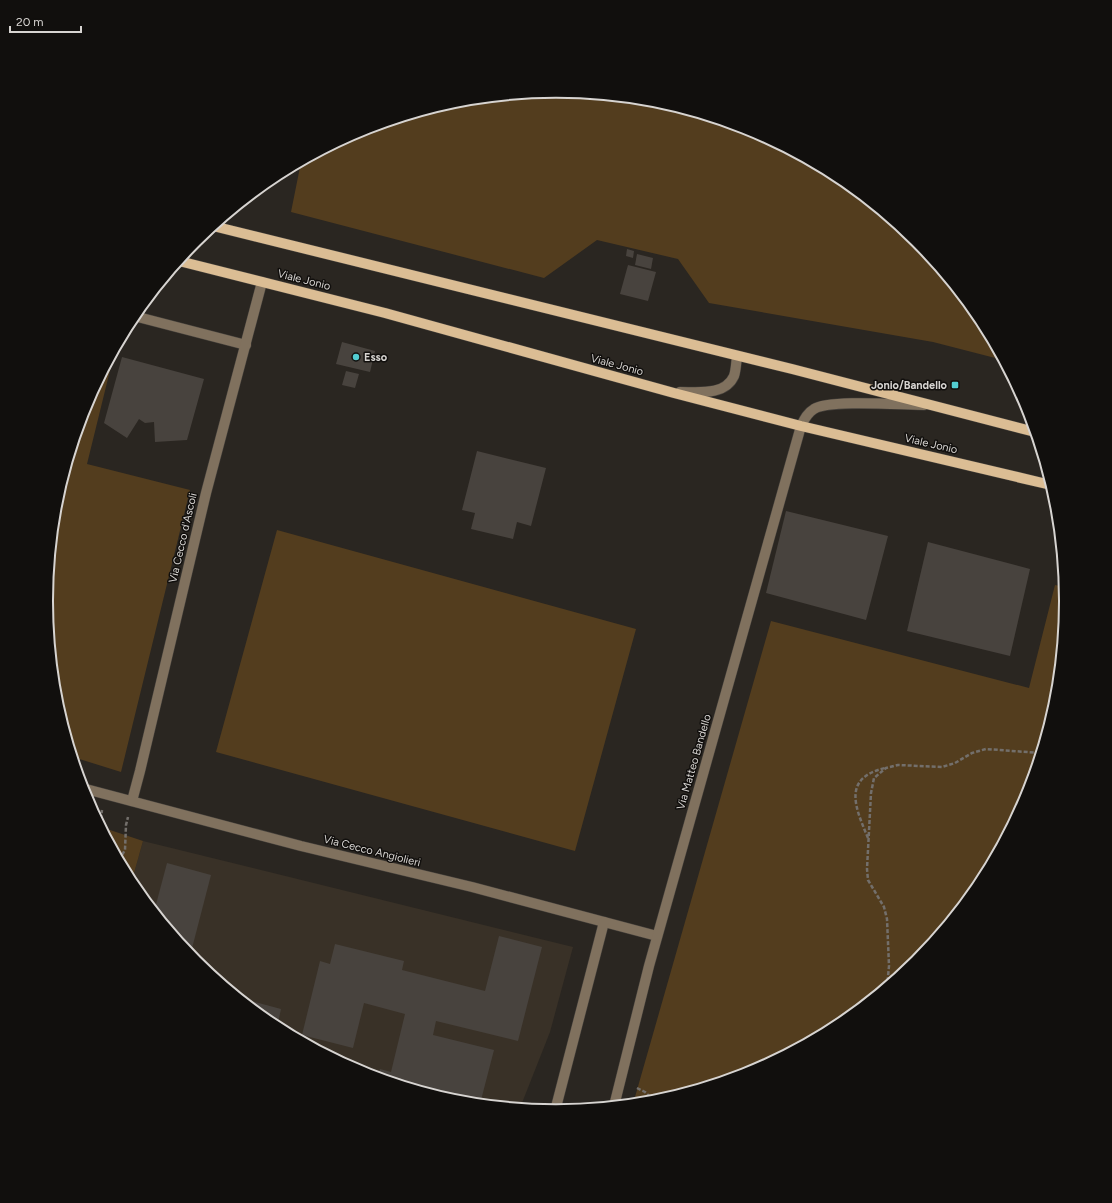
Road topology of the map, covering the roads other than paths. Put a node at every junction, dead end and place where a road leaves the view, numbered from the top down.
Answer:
1 (219, 228) edge
2 (185, 262) edge
3 (262, 282) junction
4 (141, 318) edge
5 (246, 345) junction
6 (737, 357) junction
7 (674, 392) junction
8 (933, 406) junction
9 (801, 426) junction
10 (1029, 430) edge
11 (1045, 484) edge
12 (90, 790) edge
13 (132, 801) junction
14 (604, 922) junction
15 (657, 936) junction
16 (615, 1101) edge
17 (557, 1104) edge

1 - 6 main road
2 - 3 main road, Viale Jonio
3 - 5 street, Via Cecco d'Ascoli
3 - 7 main road, Viale Jonio
4 - 5 street
5 - 13 street, Via Cecco d'Ascoli
6 - 7 street
6 - 8 main road
7 - 9 main road, Viale Jonio
8 - 9 street, Via Matteo Bandello
8 - 10 main road
9 - 11 main road, Viale Jonio
9 - 15 street, Via Matteo Bandello
12 - 13 street, Via Cecco Angiolieri
13 - 14 street, Via Cecco Angiolieri
14 - 15 street, Via Cecco Angiolieri
14 - 17 street
15 - 16 street, Via Matteo Bandello

